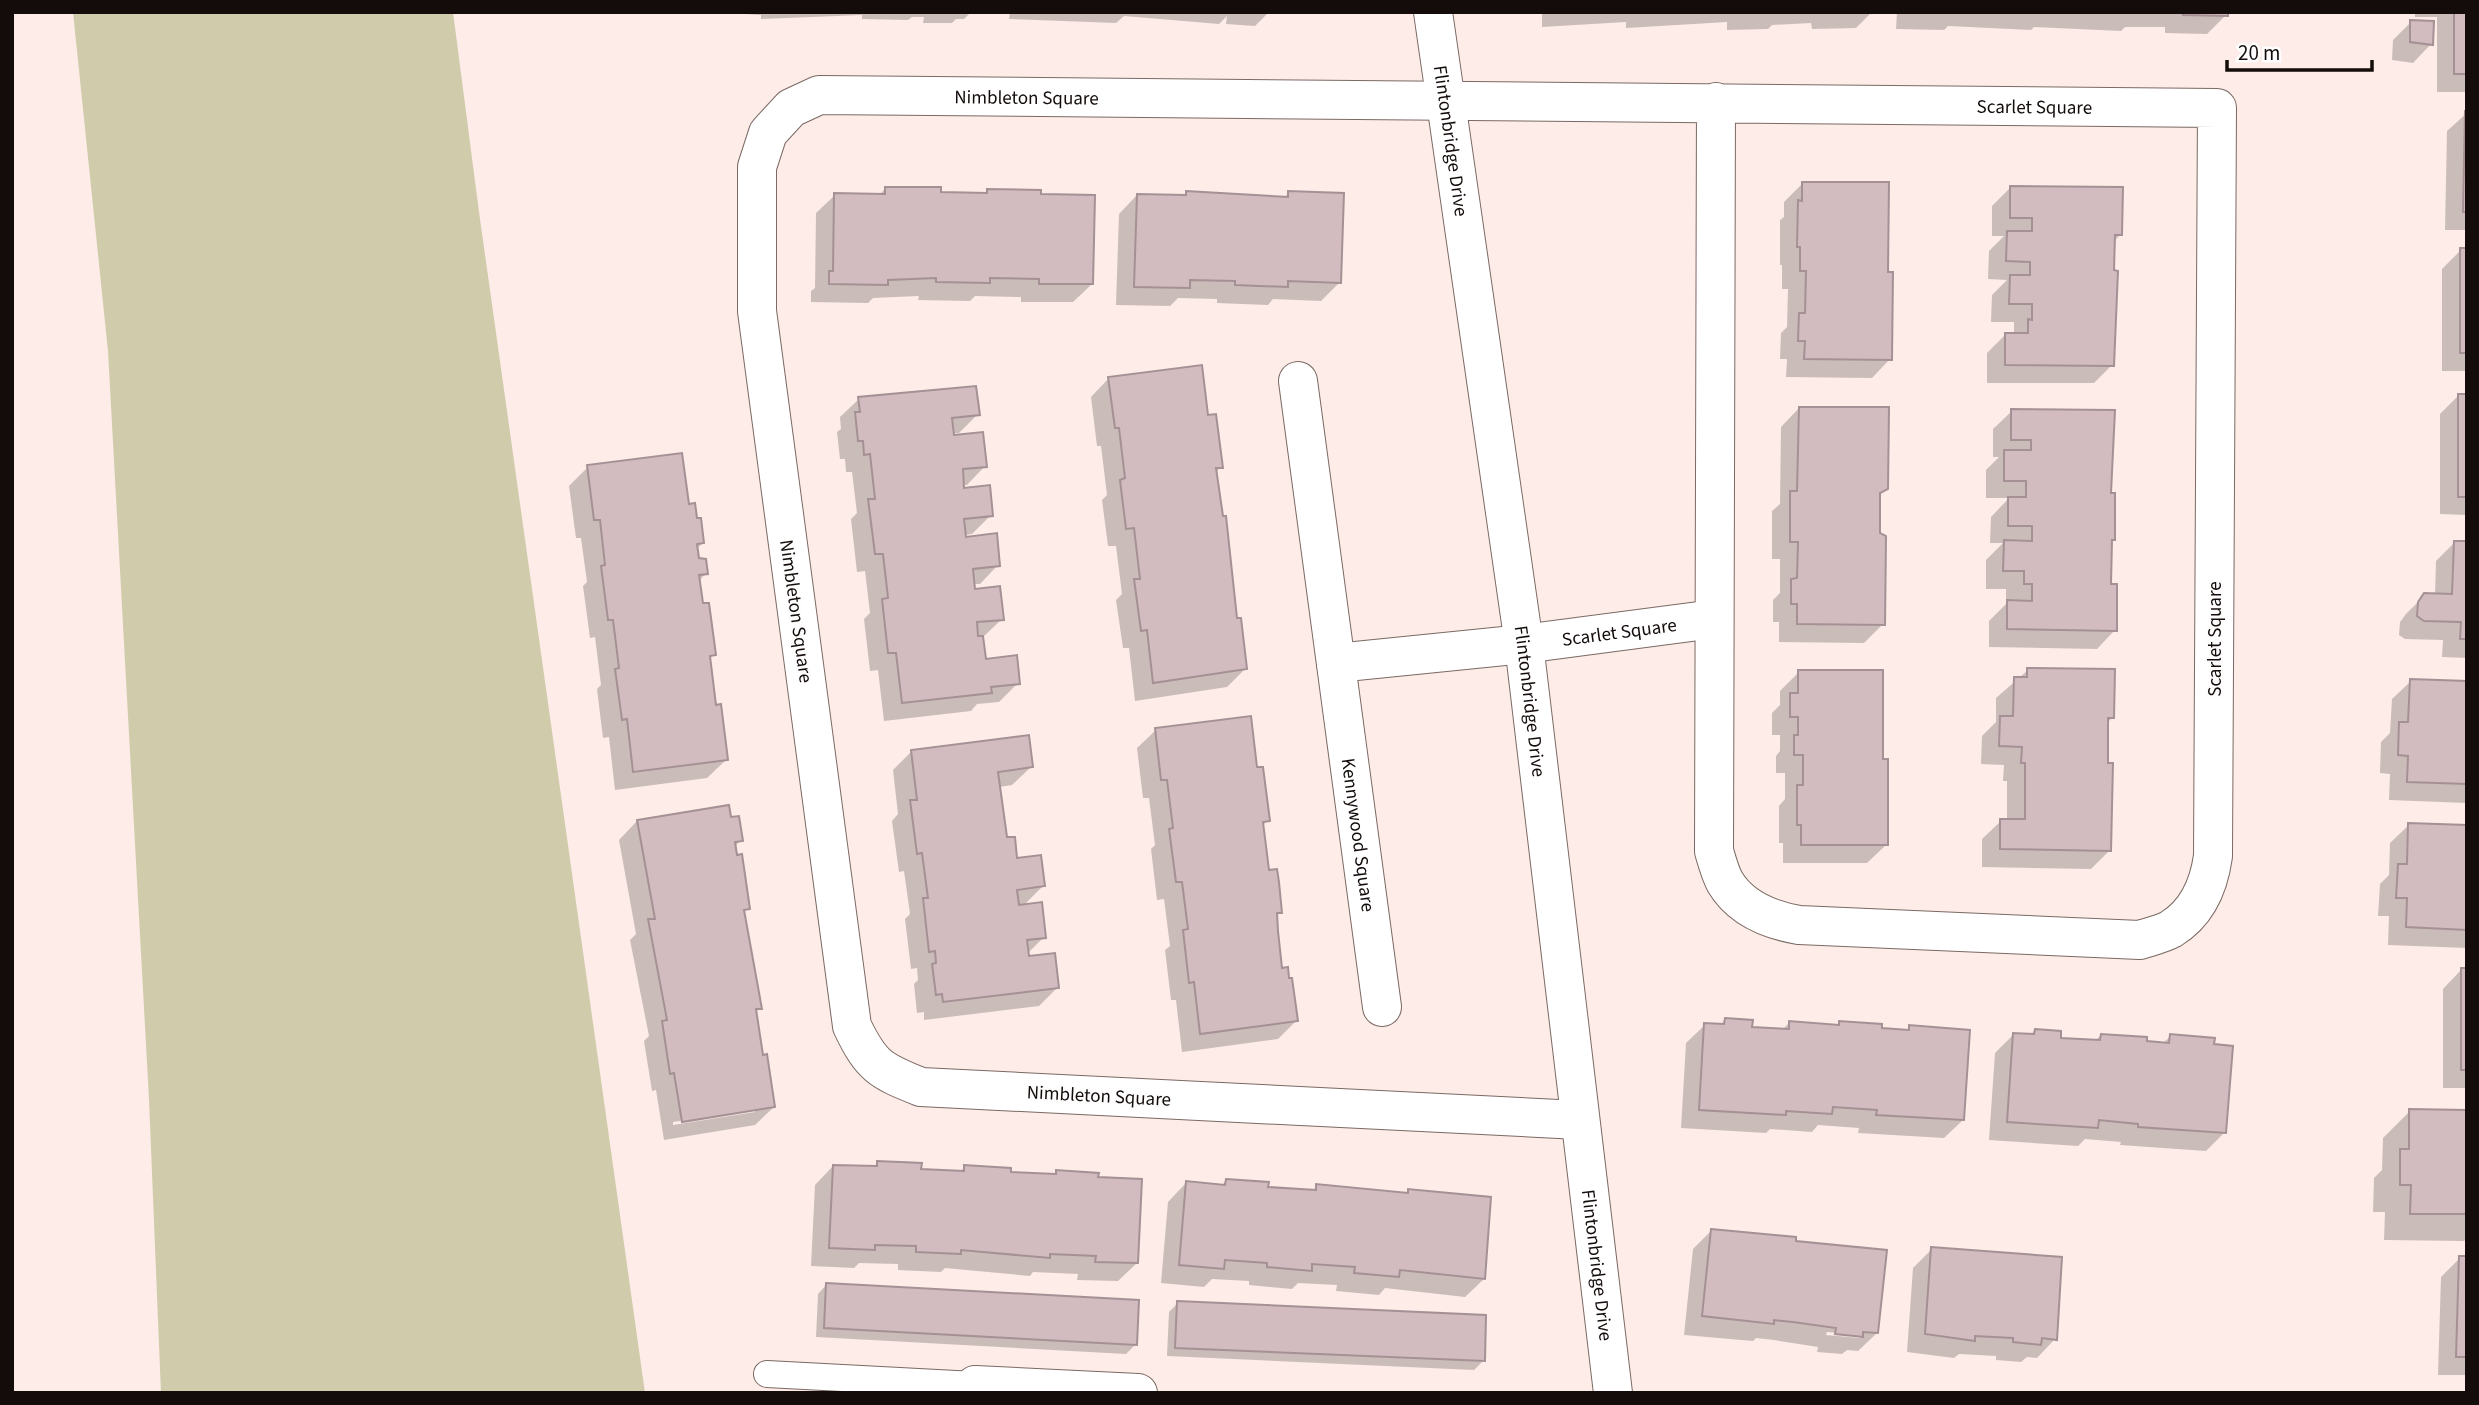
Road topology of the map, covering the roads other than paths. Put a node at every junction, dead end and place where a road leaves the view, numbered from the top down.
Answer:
1 (1433, 12) edge
2 (1446, 100) junction
3 (1716, 102) junction
4 (1298, 381) dead end
5 (1714, 619) junction
6 (1524, 645) junction
7 (1336, 663) junction
8 (1382, 1007) dead end
9 (1579, 1119) junction
10 (767, 1374) dead end
11 (974, 1389) edge
12 (1138, 1393) edge
13 (1613, 1393) edge

1 - 2 street, Flintonbridge Drive
2 - 3 street, Scarlet Square
2 - 6 street, Flintonbridge Drive
2 - 9 street, Nimbleton Square
3 - 5 street, Scarlet Square
3 - 5 street, Scarlet Square
4 - 7 street, Kennywood Square
5 - 6 street, Scarlet Square
6 - 7 street
6 - 9 street, Flintonbridge Drive
7 - 8 street, Kennywood Square
9 - 13 street, Flintonbridge Drive
10 - 11 lane
11 - 12 street

